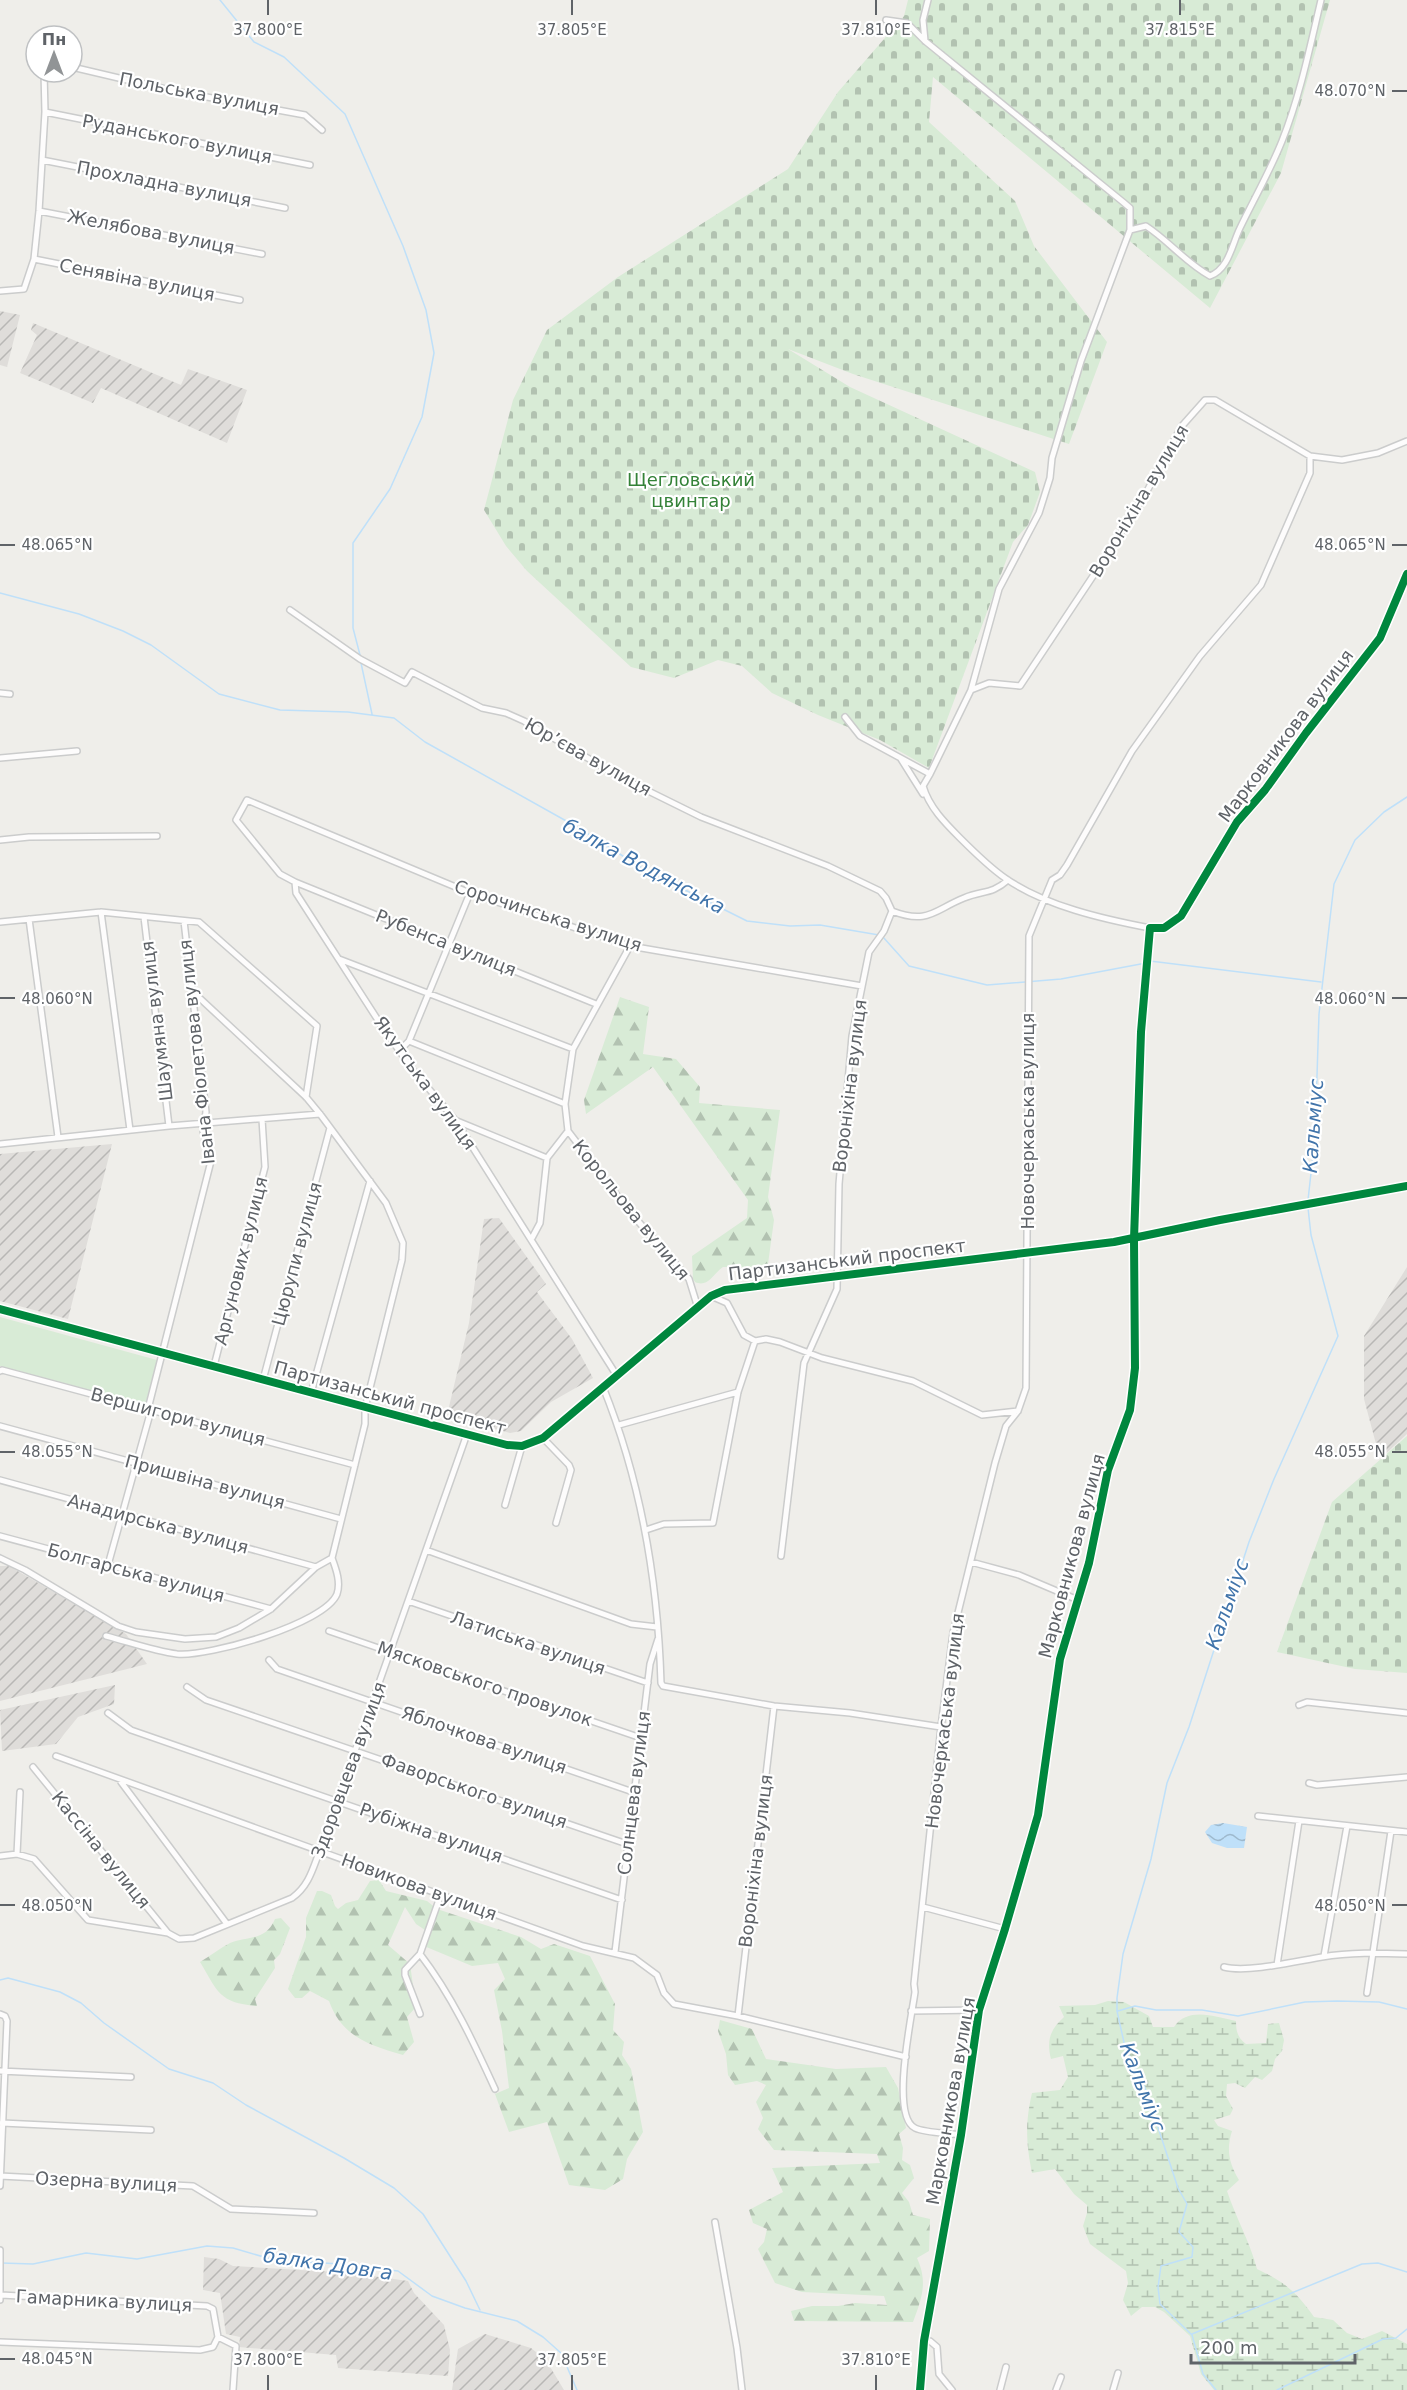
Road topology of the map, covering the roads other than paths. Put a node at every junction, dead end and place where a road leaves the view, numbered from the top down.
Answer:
1 (928, 0) edge
2 (1321, 0) edge
3 (886, 20) dead end
4 (925, 41) junction
5 (84, 70) edge
6 (44, 84) edge
7 (45, 112) junction
8 (322, 130) dead end
9 (42, 160) junction
10 (310, 165) dead end
11 (285, 208) dead end
12 (39, 210) junction
13 (1130, 230) junction
14 (262, 254) dead end
15 (34, 259) junction
16 (0, 291) edge
17 (240, 300) dead end
18 (1407, 441) edge
19 (1310, 456) junction
20 (1407, 574) edge
21 (290, 610) dead end
22 (971, 690) junction
23 (0, 693) edge
24 (10, 694) dead end
25 (844, 717) dead end
26 (77, 751) dead end
27 (0, 758) edge
28 (900, 758) junction
29 (930, 774) junction
30 (927, 801) junction
31 (157, 836) dead end
32 (0, 840) edge
33 (1008, 880) junction
34 (296, 882) junction
35 (470, 893) junction
36 (1045, 898) junction
37 (892, 911) junction
38 (101, 912) junction
39 (144, 916) junction
40 (30, 919) junction
41 (184, 921) junction
42 (0, 922) edge
43 (1150, 928) junction
44 (449, 944) junction
45 (630, 946) junction
46 (338, 959) junction
47 (862, 986) junction
48 (192, 991) junction
49 (429, 993) junction
50 (596, 1004) junction
51 (409, 1041) junction
52 (573, 1049) junction
53 (399, 1051) junction
54 (306, 1097) junction
55 (565, 1104) junction
56 (320, 1114) junction
57 (262, 1119) junction
58 (456, 1120) junction
59 (204, 1123) junction
60 (169, 1126) junction
61 (330, 1128) junction
62 (130, 1130) junction
63 (568, 1131) junction
64 (58, 1137) junction
65 (0, 1144) edge
66 (547, 1158) junction
67 (370, 1181) junction
68 (1407, 1186) edge
69 (532, 1238) junction
70 (1134, 1239) junction
71 (1028, 1252) junction
72 (837, 1275) junction
73 (711, 1296) junction
74 (698, 1308) junction
75 (0, 1309) edge
76 (755, 1341) junction
77 (162, 1352) junction
78 (808, 1352) junction
79 (214, 1366) junction
80 (0, 1371) edge
81 (616, 1376) junction
82 (263, 1380) junction
83 (603, 1387) junction
84 (738, 1392) junction
85 (311, 1393) junction
86 (365, 1408) junction
87 (148, 1409) junction
88 (1018, 1411) junction
89 (619, 1425) junction
90 (0, 1426) edge
91 (467, 1434) junction
92 (543, 1438) junction
93 (522, 1446) junction
94 (136, 1463) junction
95 (356, 1465) junction
96 (0, 1480) edge
97 (505, 1505) dead end
98 (122, 1514) junction
99 (341, 1520) junction
100 (556, 1523) dead end
101 (646, 1530) junction
102 (0, 1536) edge
103 (426, 1550) junction
104 (781, 1556) dead end
105 (0, 1558) edge
106 (332, 1558) junction
107 (971, 1562) junction
108 (108, 1565) junction
109 (316, 1567) junction
110 (1078, 1600) junction
111 (408, 1601) junction
112 (271, 1609) junction
113 (657, 1627) junction
114 (329, 1631) dead end
115 (659, 1635) junction
116 (106, 1636) dead end
117 (391, 1652) junction
118 (269, 1660) dead end
119 (648, 1683) junction
120 (187, 1687) dead end
121 (374, 1701) junction
122 (1299, 1705) dead end
123 (774, 1706) junction
124 (108, 1713) dead end
125 (1407, 1713) edge
126 (941, 1727) junction
127 (641, 1738) junction
128 (356, 1750) junction
129 (56, 1756) dead end
130 (33, 1767) dead end
131 (1407, 1777) edge
132 (120, 1781) junction
133 (1309, 1783) dead end
134 (20, 1792) dead end
135 (633, 1792) junction
136 (338, 1801) junction
137 (1258, 1816) dead end
138 (1299, 1821) junction
139 (1347, 1826) junction
140 (1391, 1831) junction
141 (1407, 1833) edge
142 (627, 1844) junction
143 (320, 1851) junction
144 (17, 1854) junction
145 (0, 1856) edge
146 (441, 1894) junction
147 (622, 1900) junction
148 (922, 1906) junction
149 (227, 1924) junction
150 (1005, 1929) junction
151 (168, 1934) junction
152 (615, 1952) junction
153 (1372, 1953) junction
154 (420, 1954) junction
155 (1407, 1954) edge
156 (1324, 1956) junction
157 (1277, 1965) junction
158 (1224, 1967) dead end
159 (1367, 1993) dead end
160 (979, 2010) junction
161 (911, 2011) junction
162 (420, 2014) dead end
163 (2, 2015) edge
164 (738, 2016) junction
165 (906, 2057) junction
166 (2, 2071) edge
167 (131, 2077) dead end
168 (495, 2089) dead end
169 (1, 2123) edge
170 (151, 2130) dead end
171 (961, 2135) junction
172 (0, 2176) edge
173 (0, 2186) edge
174 (314, 2213) dead end
175 (715, 2222) dead end
176 (0, 2250) edge
177 (1, 2259) edge
178 (1, 2286) edge
179 (1, 2297) edge
180 (218, 2337) junction
181 (924, 2340) junction
182 (0, 2342) edge
183 (1006, 2367) dead end
184 (1118, 2373) dead end
185 (1061, 2377) dead end
186 (233, 2390) edge
187 (742, 2390) edge
188 (920, 2390) edge
189 (952, 2390) edge
190 (1000, 2390) edge
191 (1056, 2390) edge
192 (1113, 2390) edge

1 - 4 street
2 - 13 street
3 - 4 street
4 - 13 street
5 - 8 street, Польська вулиця
6 - 7 street
7 - 9 street
7 - 10 street, Руданського вулиця
9 - 11 street, Прохладна вулиця
9 - 12 street
12 - 14 street, Желябова вулиця
12 - 15 street
13 - 22 street
15 - 16 street
15 - 17 street, Сенявіна вулиця
18 - 19 street, Вороніхіна вулиця
19 - 22 street, Вороніхіна вулиця
19 - 36 street, Новочеркаська вулиця
20 - 43 street, Марковникова вулиця
21 - 37 street, Юр’єва вулиця
22 - 29 street
23 - 24 street
25 - 28 street
26 - 27 street
28 - 29 street
28 - 30 street
29 - 30 street
30 - 33 street
31 - 32 street
33 - 36 street
33 - 37 street
34 - 35 street, Сорочинська вулиця
34 - 44 street, Рубенса вулиця
34 - 46 street, Якутська вулиця
35 - 44 street
35 - 45 street, Сорочинська вулиця
36 - 43 street
36 - 71 street, Новочеркаська вулиця
37 - 47 street, Вороніхіна вулиця
38 - 39 street
38 - 40 street
38 - 62 street
39 - 41 street
39 - 60 street, Шаумяна вулиця
40 - 42 street
40 - 64 street
41 - 48 street, Івана Фіолетова вулиця
41 - 54 street
43 - 70 street, Марковникова вулиця
44 - 49 street
44 - 50 street, Рубенса вулиця
45 - 47 street, Сорочинська вулиця
45 - 50 street, Корольова вулиця
46 - 49 street
46 - 53 street, Якутська вулиця
47 - 72 street, Вороніхіна вулиця
48 - 54 street
48 - 59 street, Івана Фіолетова вулиця
49 - 51 street
49 - 52 street
50 - 52 street, Корольова вулиця
51 - 53 street
51 - 55 street
52 - 55 street, Корольова вулиця
53 - 58 street, Якутська вулиця
54 - 56 street
55 - 63 street, Корольова вулиця
56 - 57 street
56 - 61 street
57 - 59 street
57 - 79 street, Аргунових вулиця
58 - 66 street
58 - 69 street, Якутська вулиця
59 - 60 street
59 - 77 street, Івана Фіолетова вулиця
60 - 62 street
61 - 67 street
61 - 82 street, Цюрупи вулиця
62 - 64 street
63 - 66 street
63 - 74 street, Корольова вулиця
64 - 65 street
66 - 69 street
67 - 85 street
67 - 86 street
68 - 70 street, Партизанський проспект
69 - 81 street, Якутська вулиця
70 - 71 street, Партизанський проспект
70 - 110 street, Марковникова вулиця
71 - 72 street, Партизанський проспект
71 - 88 street, Новочеркаська вулиця
72 - 73 street, Партизанський проспект
72 - 78 street, Вороніхіна вулиця
73 - 74 street, Партизанський проспект
73 - 76 street
74 - 81 street, Партизанський проспект
75 - 77 street, Партизанський проспект
76 - 78 street
76 - 84 street
77 - 79 street, Партизанський проспект
77 - 87 street, Івана Фіолетова вулиця
78 - 88 street
78 - 104 street, Вороніхіна вулиця
79 - 82 street, Партизанський проспект
80 - 87 street, Вершигори вулиця
81 - 83 street, Партизанський проспект
82 - 85 street, Партизанський проспект
83 - 89 street
83 - 92 street, Партизанський проспект
84 - 89 street
84 - 101 street
85 - 86 street, Партизанський проспект
86 - 91 street, Партизанський проспект
86 - 95 street
87 - 94 street, Івана Фіолетова вулиця
87 - 95 street, Вершигори вулиця
88 - 107 street, Новочеркаська вулиця
89 - 101 street
90 - 94 street, Пришвіна вулиця
91 - 93 street, Партизанський проспект
91 - 103 street, Здоровцева вулиця
92 - 93 street, Партизанський проспект
92 - 100 street
93 - 97 street
94 - 98 street, Івана Фіолетова вулиця
94 - 99 street, Пришвіна вулиця
95 - 99 street
96 - 98 street, Анадирська вулиця
98 - 108 street, Івана Фіолетова вулиця
98 - 109 street, Анадирська вулиця
99 - 106 street
101 - 113 street
102 - 108 street, Болгарська вулиця
103 - 111 street, Здоровцева вулиця
103 - 113 street
105 - 112 street
106 - 109 street
106 - 116 street
107 - 110 street
107 - 126 street, Новочеркаська вулиця
108 - 112 street, Болгарська вулиця
109 - 112 street
110 - 150 street, Марковникова вулиця
111 - 117 street, Здоровцева вулиця
111 - 119 street, Латиська вулиця
113 - 115 street
114 - 117 street, Мясковського провулок
115 - 119 street, Солнцева вулиця
115 - 123 street
117 - 121 street, Здоровцева вулиця
117 - 127 street, Мясковського провулок
118 - 121 street, Яблочкова вулиця
119 - 127 street, Солнцева вулиця
120 - 128 street, Фаворського вулиця
121 - 128 street, Здоровцева вулиця
121 - 135 street, Яблочкова вулиця
122 - 125 street
123 - 126 street
123 - 164 street, Вороніхіна вулиця
124 - 136 street, Рубіжна вулиця
126 - 148 street, Новочеркаська вулиця
127 - 135 street, Солнцева вулиця
128 - 136 street, Здоровцева вулиця
128 - 142 street, Фаворського вулиця
129 - 132 street, Новикова вулиця
130 - 151 street, Кассіна вулиця
131 - 133 street
132 - 143 street, Новикова вулиця
132 - 149 street
134 - 144 street
135 - 142 street, Солнцева вулиця
136 - 143 street, Здоровцева вулиця
136 - 147 street, Рубіжна вулиця
137 - 138 street
138 - 139 street
138 - 157 street
139 - 140 street
139 - 156 street
140 - 141 street
140 - 153 street
142 - 147 street, Солнцева вулиця
143 - 146 street, Новикова вулиця
143 - 149 street, Здоровцева вулиця
144 - 145 street
144 - 151 street, Здоровцева вулиця
146 - 152 street, Новикова вулиця
146 - 154 street
147 - 152 street, Солнцева вулиця
148 - 150 street
148 - 161 street, Новочеркаська вулиця
149 - 151 street, Здоровцева вулиця
150 - 160 street, Марковникова вулиця
152 - 164 street, Новикова вулиця
153 - 155 street
153 - 156 street
153 - 159 street
154 - 162 street
154 - 168 street
156 - 157 street
157 - 158 street
160 - 161 street
160 - 171 street, Марковникова вулиця
161 - 165 street, Новочеркаська вулиця
163 - 166 street
164 - 165 street, Новикова вулиця
165 - 171 street, Новочеркаська вулиця
166 - 167 street
166 - 169 street
169 - 170 street
169 - 172 street
171 - 181 street, Марковникова вулиця
172 - 173 street
172 - 174 street, Озерна вулиця
175 - 187 street
176 - 177 street
177 - 178 street
178 - 179 street
179 - 180 street, Гамарника вулиця
180 - 182 street
180 - 186 street
181 - 188 street, Марковникова вулиця
181 - 189 street
183 - 190 street
184 - 192 street
185 - 191 street

